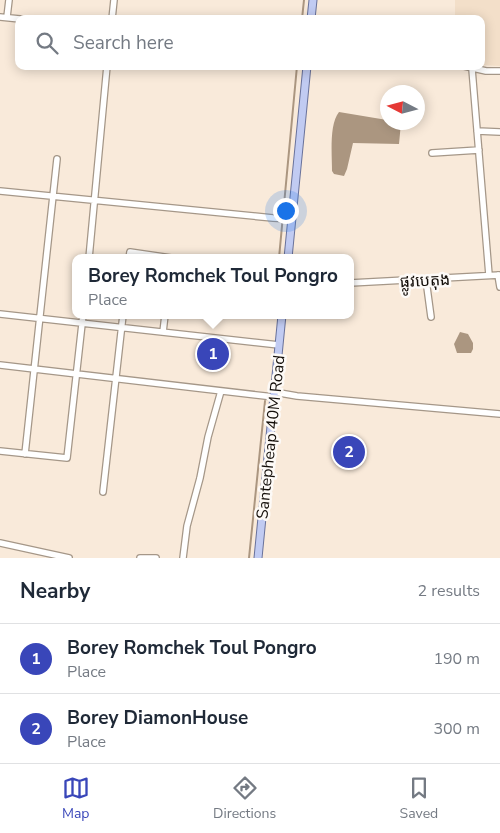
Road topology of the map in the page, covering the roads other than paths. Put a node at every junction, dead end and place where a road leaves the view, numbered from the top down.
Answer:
1 (9, 0) edge
2 (114, 0) edge
3 (313, 0) edge
4 (112, 15) edge
5 (311, 15) edge
6 (0, 17) edge
7 (7, 17) junction
8 (15, 18) edge
9 (108, 70) edge
10 (307, 70) edge
11 (472, 70) edge
12 (485, 70) edge
13 (500, 71) edge
14 (477, 131) junction
15 (500, 132) edge
16 (478, 150) junction
17 (432, 152) dead end
18 (57, 159) dead end
19 (0, 191) edge
20 (53, 196) junction
21 (95, 200) junction
22 (289, 219) junction
23 (89, 254) edge
24 (130, 254) edge
25 (144, 254) edge
26 (288, 254) edge
27 (489, 275) junction
28 (499, 275) edge
29 (426, 280) junction
30 (354, 283) edge
31 (500, 287) edge
32 (0, 314) edge
33 (40, 318) junction
34 (431, 318) dead end
35 (82, 319) edge
36 (122, 319) edge
37 (165, 319) edge
38 (282, 319) edge
39 (82, 323) junction
40 (121, 327) junction
41 (163, 332) junction
42 (279, 345) junction
43 (0, 365) edge
44 (34, 369) junction
45 (76, 374) junction
46 (116, 379) junction
47 (221, 391) junction
48 (274, 394) junction
49 (500, 414) edge
50 (0, 450) edge
51 (25, 454) junction
52 (104, 492) dead end
53 (0, 543) edge
54 (70, 558) edge
55 (140, 558) edge
56 (156, 558) edge
57 (183, 558) edge
58 (258, 558) edge

1 - 7 street
2 - 4 street
3 - 5 main road
6 - 7 street
7 - 8 street
9 - 21 street
10 - 22 main road
11 - 14 street
12 - 13 street
14 - 15 street
14 - 16 street
16 - 17 street
16 - 27 street
18 - 20 street
19 - 20 street
20 - 21 street
20 - 33 street
21 - 22 street
21 - 23 street
22 - 26 main road
24 - 25 street
27 - 28 street, ផ្លូវបេតុង
27 - 29 street, ផ្លូវបេតុង
28 - 31 street
29 - 30 street, ផ្លូវបេតុង
29 - 34 street
32 - 33 street
33 - 39 street
33 - 44 street
35 - 39 street
36 - 40 street
37 - 41 street
38 - 42 main road, Santepheap 40M Road
39 - 40 street
39 - 45 street
40 - 41 street
40 - 46 street
41 - 42 street
42 - 48 main road, Santepheap 40M Road
43 - 44 street
44 - 45 street
44 - 51 street
45 - 46 street
45 - 51 street
46 - 47 street
46 - 52 street
47 - 48 street
47 - 57 street
48 - 49 street
48 - 58 main road, Santepheap 40M Road
50 - 51 street
53 - 54 street
55 - 56 street

